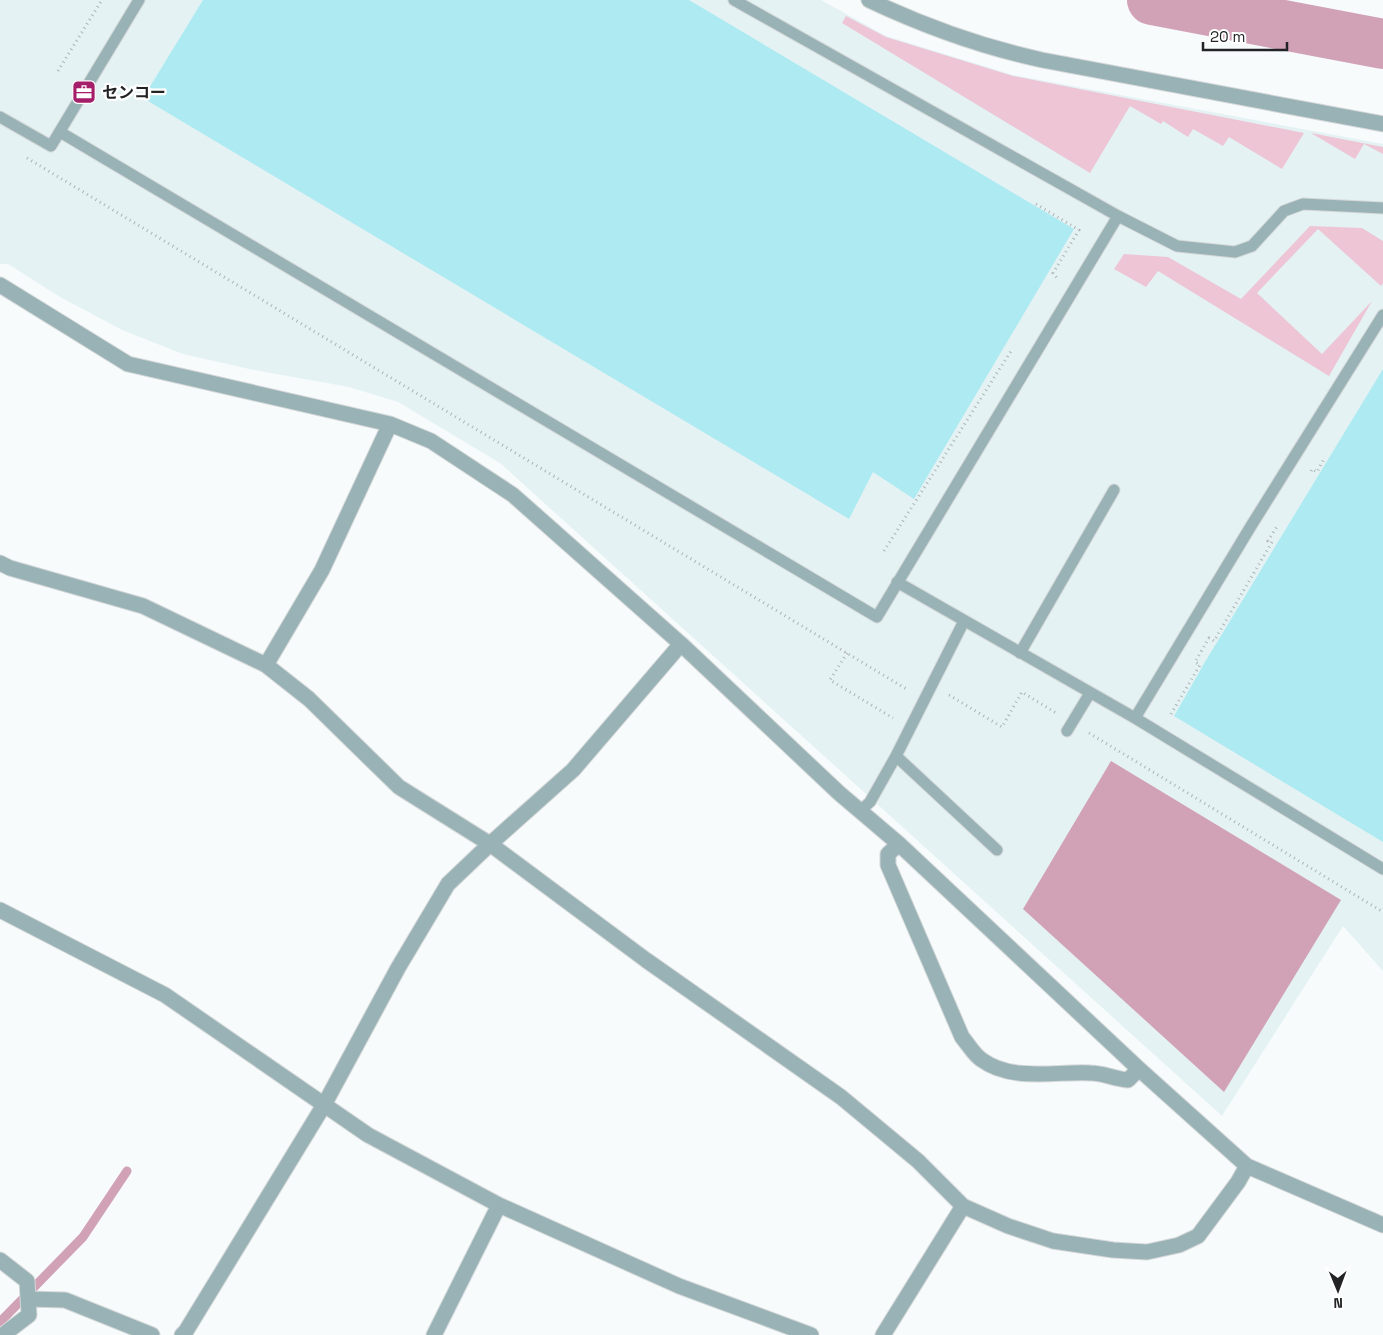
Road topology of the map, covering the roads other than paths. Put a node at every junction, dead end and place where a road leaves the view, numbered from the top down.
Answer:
1 (139, 0) edge
2 (734, 0) edge
3 (869, 0) edge
4 (0, 117) edge
5 (1383, 124) edge
6 (60, 132) junction
7 (1383, 208) edge
8 (1118, 216) junction
9 (0, 285) edge
10 (1383, 315) edge
11 (390, 424) junction
12 (1114, 490) dead end
13 (0, 563) edge
14 (897, 582) junction
15 (964, 621) junction
16 (681, 644) junction
17 (1020, 653) junction
18 (266, 665) junction
19 (1090, 692) junction
20 (1135, 718) junction
21 (1070, 727) road end
22 (896, 756) junction
23 (861, 810) junction
24 (490, 844) junction
25 (899, 844) junction
26 (997, 850) dead end
27 (1383, 869) edge
28 (0, 910) edge
29 (1139, 1069) junction
30 (324, 1105) junction
31 (1247, 1166) junction
32 (499, 1205) junction
33 (963, 1206) junction
34 (1383, 1225) edge
35 (0, 1260) edge
36 (28, 1299) junction
37 (3, 1335) edge
38 (152, 1335) edge
39 (182, 1335) edge
40 (434, 1335) edge
41 (811, 1335) edge
42 (883, 1335) edge

1 - 6 lane
2 - 8 lane
3 - 5 street
4 - 6 lane
6 - 14 lane
7 - 8 lane
8 - 14 lane
9 - 11 street
10 - 20 lane
11 - 16 street
11 - 18 street
12 - 17 lane
13 - 18 street
14 - 15 lane
15 - 17 lane
15 - 22 lane
16 - 23 street
16 - 24 street
17 - 19 lane
18 - 24 street
19 - 20 lane
19 - 21 lane
20 - 27 lane
22 - 23 lane
22 - 26 lane
23 - 25 street
24 - 30 street
24 - 33 street
25 - 29 street
25 - 29 street
28 - 30 street
29 - 31 street
30 - 32 street
30 - 39 street
31 - 33 street
31 - 34 street
32 - 40 street
32 - 41 street
33 - 42 street
35 - 36 street
36 - 37 street
36 - 38 street

